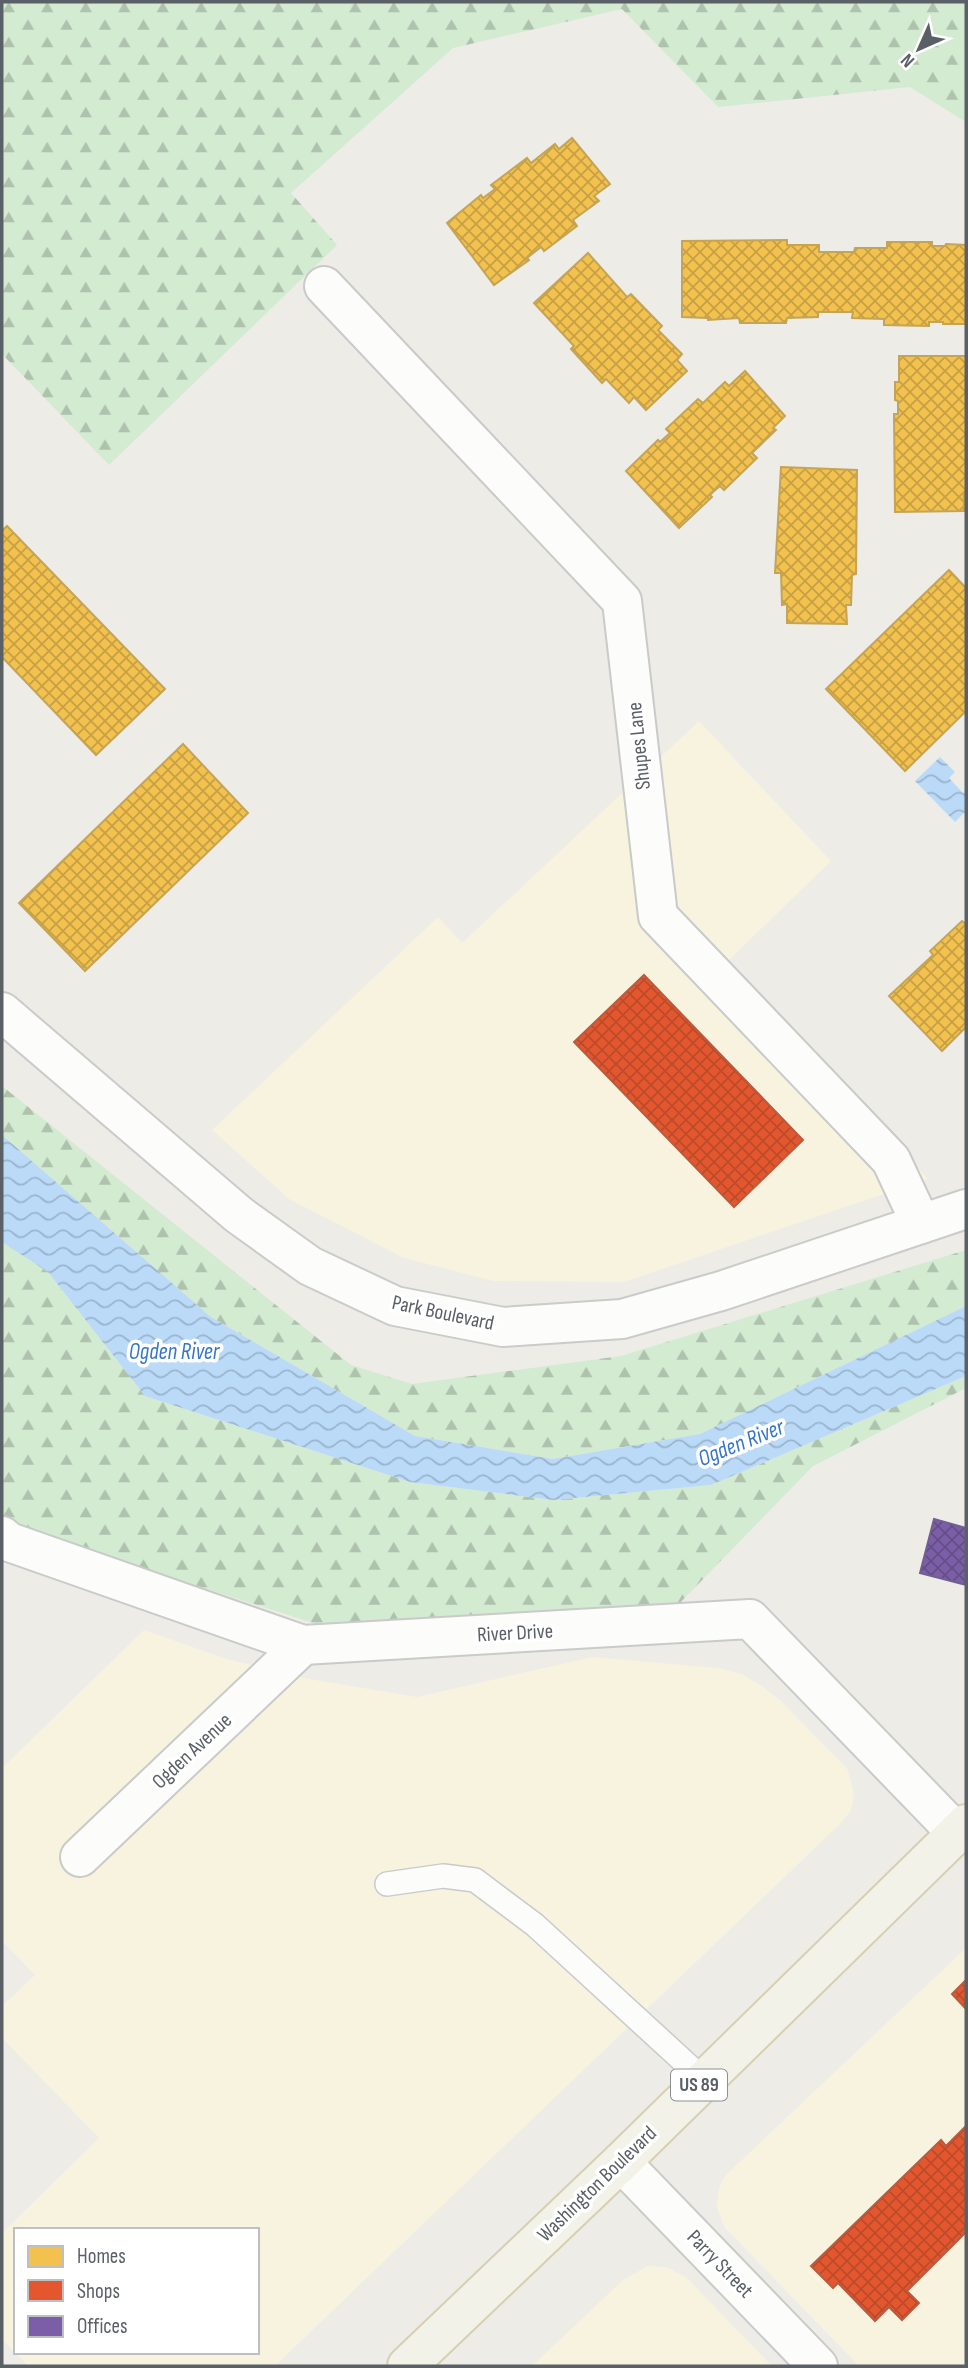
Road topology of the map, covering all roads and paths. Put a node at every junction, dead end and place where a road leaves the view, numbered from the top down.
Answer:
1 (324, 286) dead end
2 (2, 1012) edge
3 (966, 1209) edge
4 (921, 1224) junction
5 (2, 1536) edge
6 (303, 1645) junction
7 (961, 1829) edge
8 (80, 1857) dead end
9 (387, 1884) dead end
10 (704, 2080) junction
11 (621, 2162) junction
12 (407, 2366) edge
13 (818, 2366) edge

1 - 4 street, Shupes Lane
2 - 4 street, Park Boulevard
3 - 4 street, Park Boulevard
5 - 6 street, River Drive
6 - 7 street, River Drive
6 - 8 street, Ogden Avenue
7 - 10 main road, Washington Boulevard / US 89
9 - 10 lane
10 - 11 main road, Washington Boulevard / US 89
11 - 12 main road, Washington Boulevard / US 89
11 - 13 street, Parry Street

